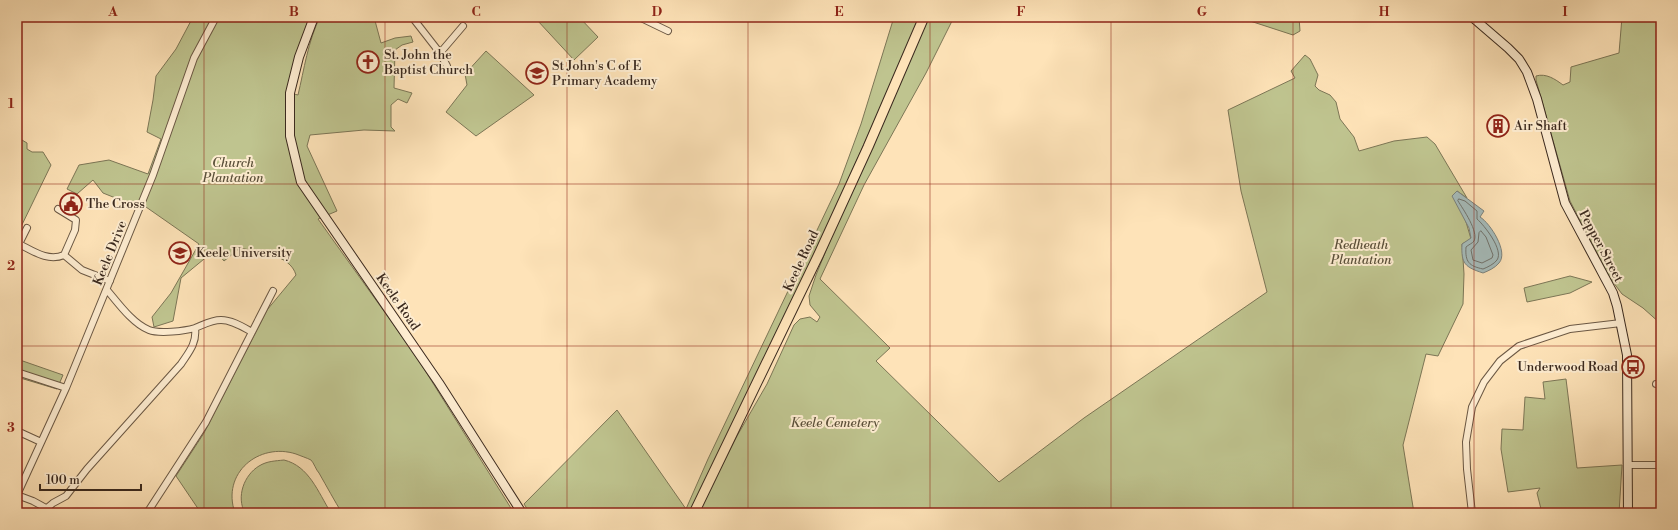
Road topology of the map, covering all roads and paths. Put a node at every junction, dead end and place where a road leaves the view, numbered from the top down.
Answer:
1 (216, 17) edge
2 (314, 17) edge
3 (412, 17) edge
4 (639, 17) edge
5 (924, 17) edge
6 (1472, 17) edge
7 (463, 26) dead end
8 (668, 31) dead end
9 (440, 53) junction
10 (445, 70) dead end
11 (58, 209) dead end
12 (27, 228) dead end
13 (18, 246) edge
14 (64, 255) junction
15 (110, 281) junction
16 (107, 290) junction
17 (273, 291) dead end
18 (1621, 323) junction
19 (195, 328) junction
20 (252, 332) junction
21 (17, 372) edge
22 (66, 388) junction
23 (17, 431) edge
24 (41, 442) junction
25 (1628, 465) junction
26 (1661, 465) edge
27 (17, 495) edge
28 (47, 508) junction
29 (56, 513) edge
30 (147, 513) edge
31 (522, 513) edge
32 (694, 513) edge
33 (1472, 513) edge
34 (1628, 513) edge

1 - 15 street, Keele Drive
2 - 31 street, Keele Road
3 - 9 street
4 - 8 street
5 - 32 main road, Keele Road
6 - 18 street, Pepper Street
7 - 9 street
9 - 10 street
11 - 14 street
12 - 13 street
13 - 14 street
14 - 15 street
15 - 16 street, Keele Drive
16 - 19 street
16 - 22 street, Keele Drive
17 - 20 street
18 - 25 street, Pepper Street
18 - 33 street
19 - 20 street
19 - 28 street
20 - 30 street
21 - 22 street
22 - 24 street, Keele Drive
23 - 24 street
24 - 27 street, Keele Drive
25 - 26 street
25 - 34 street, Pepper Street
27 - 28 street
28 - 29 street

